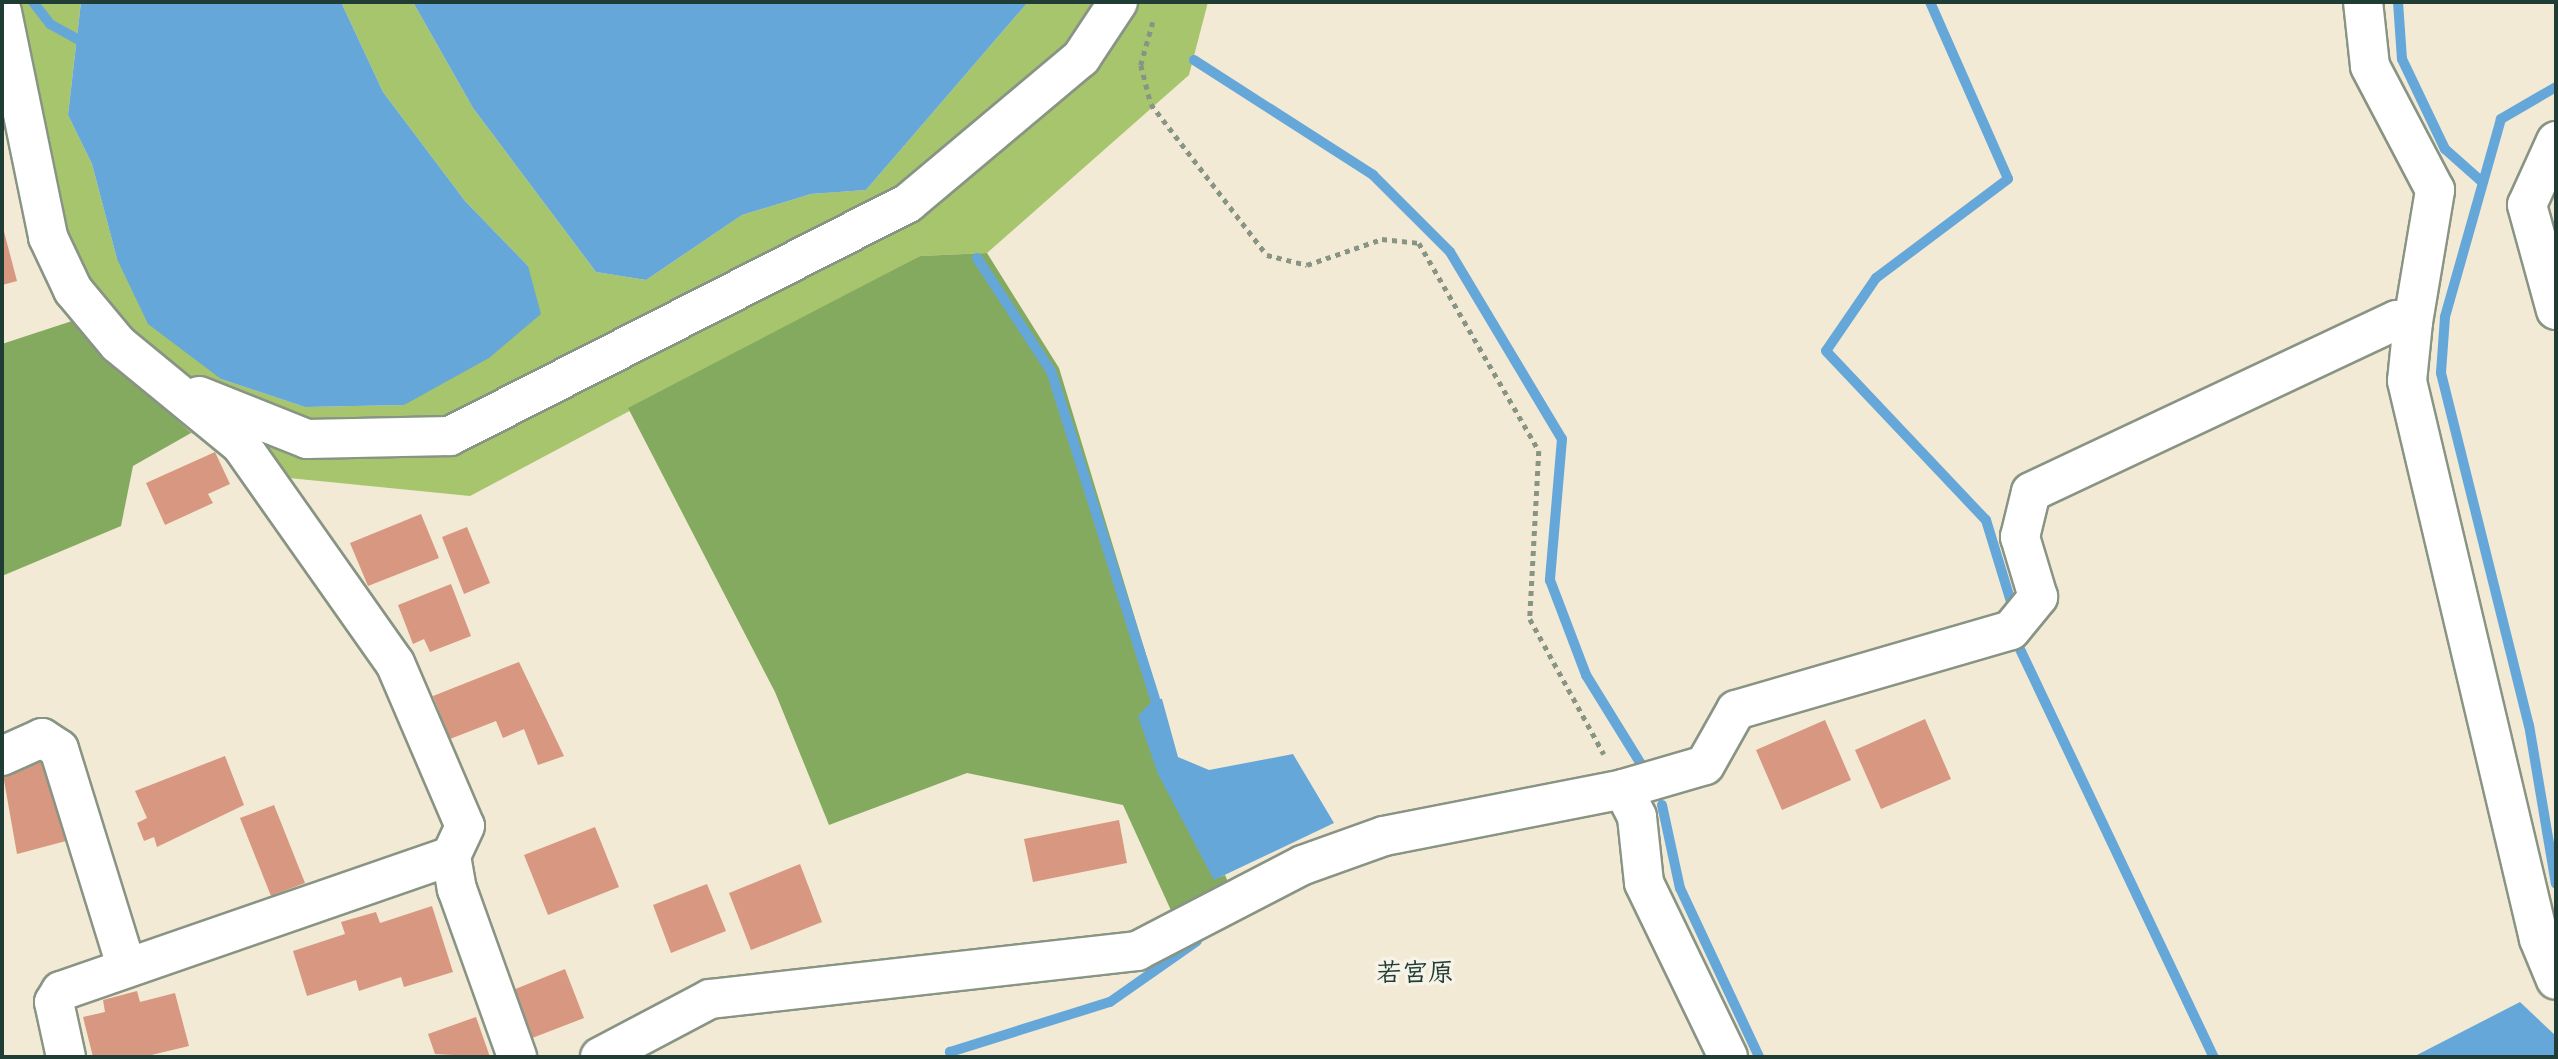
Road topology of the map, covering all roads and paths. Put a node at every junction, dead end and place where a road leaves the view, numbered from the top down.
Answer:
1 (1118, 2) edge
2 (2363, 2) edge
3 (2, 12) edge
4 (1155, 15) dead end
5 (2556, 141) edge
6 (2556, 310) edge
7 (2413, 321) junction
8 (161, 380) junction
9 (2, 757) edge
10 (1623, 789) junction
11 (451, 856) junction
12 (127, 968) junction
13 (2556, 980) edge
14 (66, 1057) edge
15 (517, 1057) edge
16 (600, 1057) edge
17 (1728, 1057) edge

1 - 8 street
2 - 7 street
3 - 8 street
4 - 10 path
5 - 6 street
7 - 10 street
7 - 13 street
8 - 11 street
9 - 12 street
10 - 16 street
10 - 17 street
11 - 12 street
11 - 15 street
12 - 14 street

